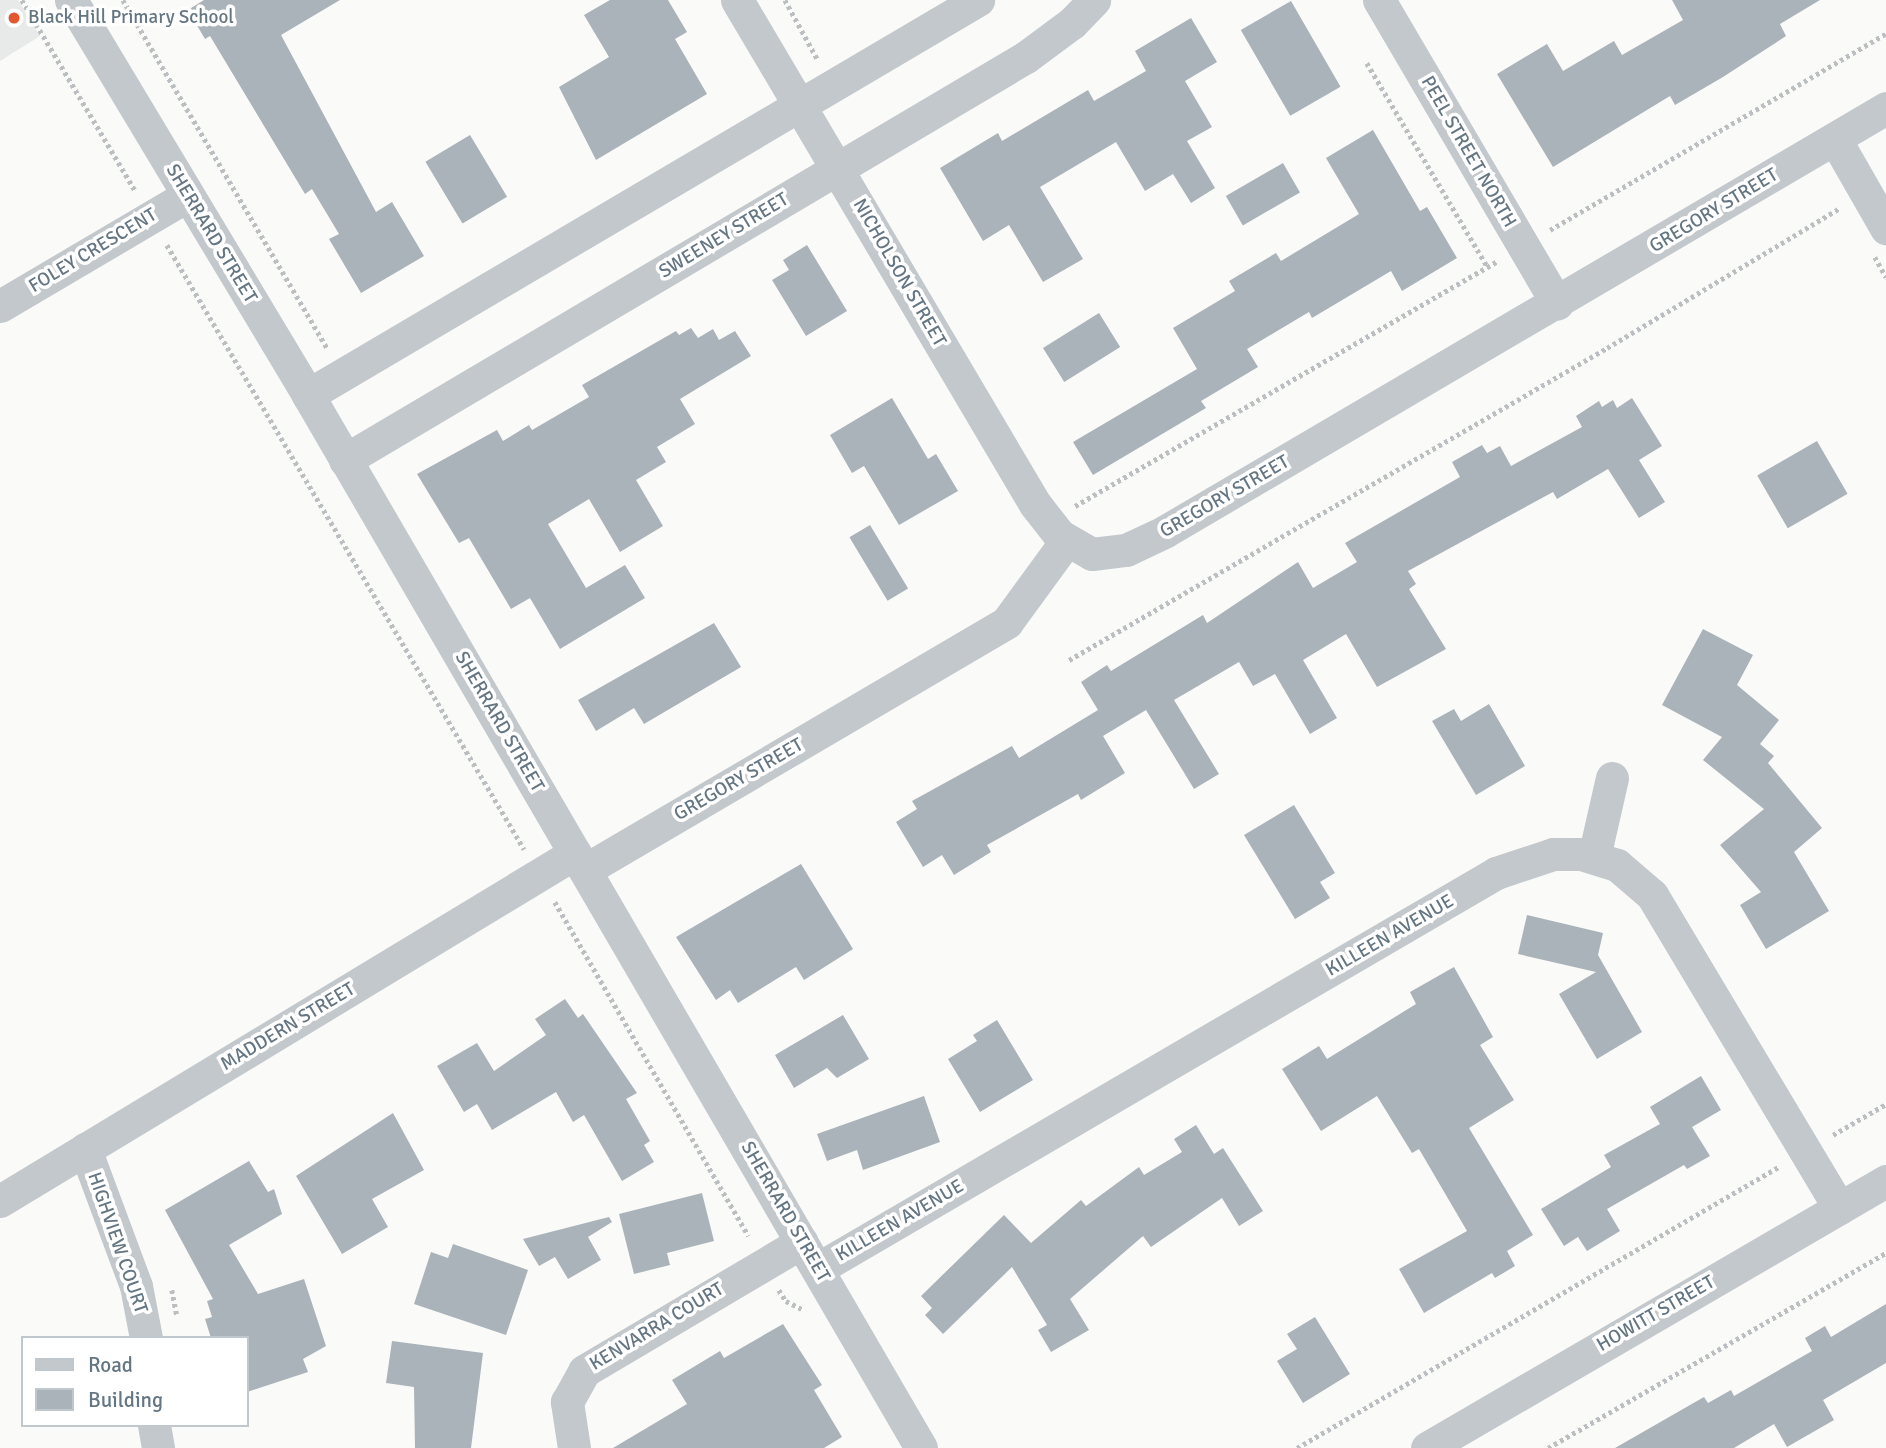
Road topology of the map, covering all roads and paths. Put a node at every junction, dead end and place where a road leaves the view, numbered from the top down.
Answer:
1 (22, 0) edge
2 (71, 0) edge
3 (123, 0) edge
4 (737, 0) edge
5 (785, 0) edge
6 (978, 0) edge
7 (1094, 0) edge
8 (1379, 0) edge
9 (1886, 34) edge
10 (818, 60) dead end
11 (1367, 63) dead end
12 (800, 106) junction
13 (1886, 108) edge
14 (1835, 139) junction
15 (838, 169) junction
16 (187, 196) junction
17 (1844, 205) dead end
18 (150, 217) junction
19 (1886, 228) edge
20 (1523, 246) junction
21 (1487, 266) junction
22 (1557, 304) junction
23 (0, 306) edge
24 (342, 374) junction
25 (308, 395) junction
26 (345, 460) junction
27 (1056, 532) junction
28 (1069, 660) dead end
29 (1612, 778) dead end
30 (1594, 857) junction
31 (580, 862) junction
32 (539, 876) junction
33 (1886, 1104) edge
34 (85, 1149) junction
35 (1805, 1151) junction
36 (1886, 1181) edge
37 (0, 1201) edge
38 (1839, 1208) junction
39 (755, 1246) dead end
40 (1886, 1254) edge
41 (810, 1255) junction
42 (146, 1336) edge
43 (154, 1427) edge
44 (158, 1448) edge
45 (574, 1448) edge
46 (921, 1448) edge
47 (1297, 1448) edge
48 (1426, 1448) edge
49 (1548, 1448) edge

1 - 18 path
2 - 16 street, SHERRARD STREET
3 - 24 path
4 - 12 street, NICHOLSON STREET
5 - 10 path
6 - 12 street
7 - 15 street, SWEENEY STREET
8 - 20 street, PEEL STREET NORTH
9 - 20 path
11 - 21 path
12 - 15 street, NICHOLSON STREET
12 - 24 street
13 - 14 street, GREGORY STREET
14 - 19 street
14 - 22 street, GREGORY STREET
15 - 26 street, SWEENEY STREET
15 - 27 street, NICHOLSON STREET
16 - 18 street, FOLEY CRESCENT
16 - 25 street, SHERRARD STREET
17 - 28 path
18 - 23 street, FOLEY CRESCENT
18 - 32 path
20 - 21 path
20 - 22 street, PEEL STREET NORTH
21 - 27 path
22 - 27 street, GREGORY STREET
24 - 25 street
25 - 26 street, SHERRARD STREET
26 - 31 street, SHERRARD STREET
27 - 31 street, GREGORY STREET
29 - 30 street
30 - 35 street, KILLEEN AVENUE
30 - 41 street, KILLEEN AVENUE
31 - 32 street, MADDERN STREET
31 - 41 street, SHERRARD STREET
32 - 34 street, MADDERN STREET
32 - 39 path
33 - 35 path
34 - 37 street, MADDERN STREET
34 - 42 street, HIGHVIEW COURT
35 - 38 street, KILLEEN AVENUE
35 - 47 path
36 - 38 street, HOWITT STREET
38 - 48 street, HOWITT STREET
40 - 49 path
41 - 45 street, KENVARRA COURT
41 - 46 street, SHERRARD STREET
43 - 44 street

